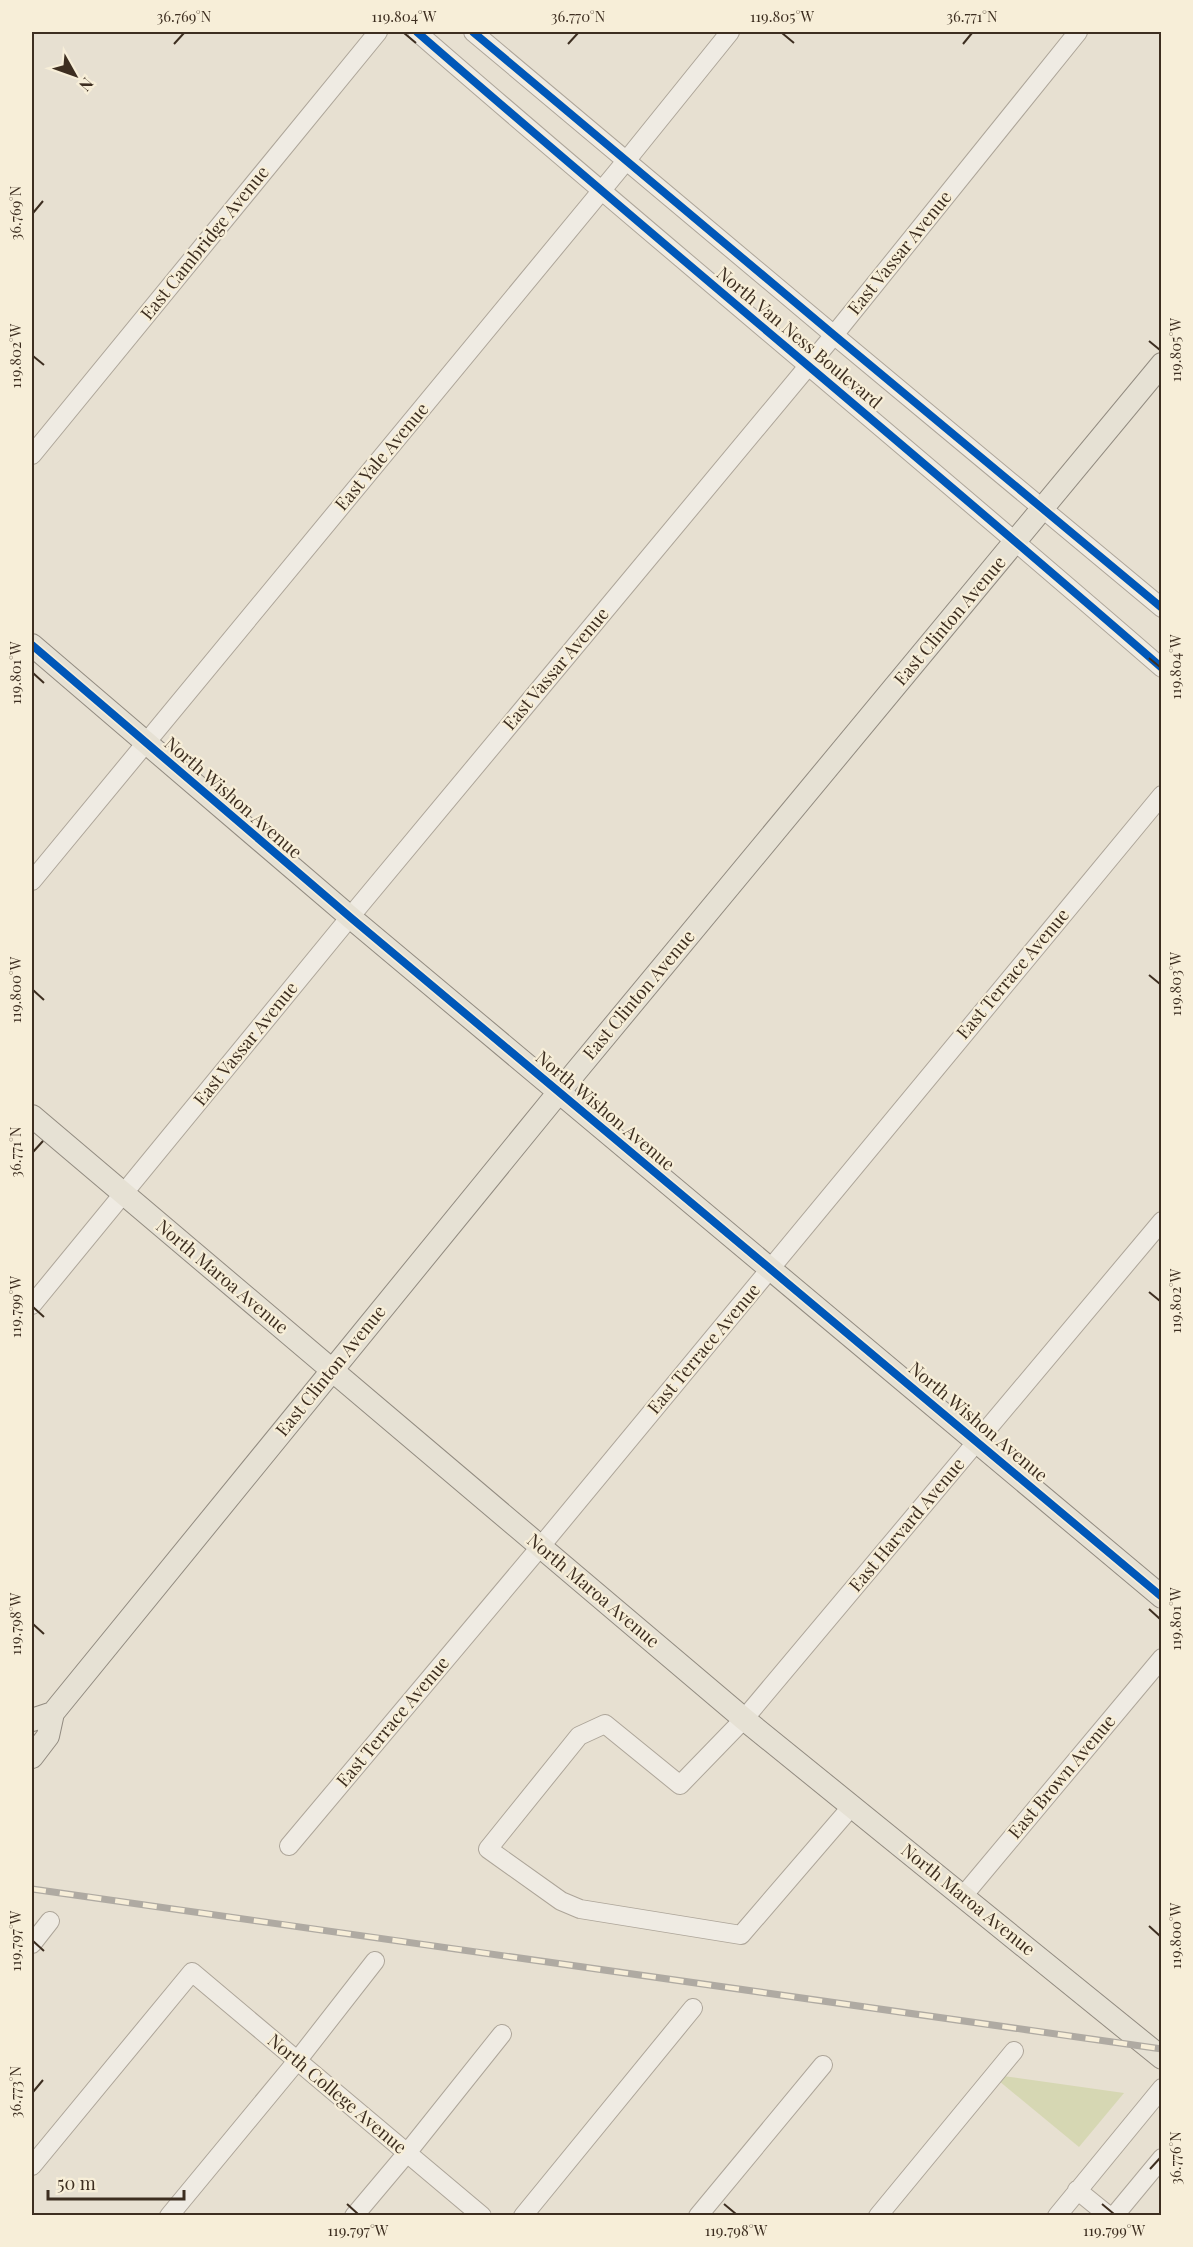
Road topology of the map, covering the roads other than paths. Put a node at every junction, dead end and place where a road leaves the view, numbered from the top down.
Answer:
1 (378, 32) edge
2 (417, 32) edge
3 (473, 32) edge
4 (730, 32) edge
5 (1078, 32) edge
6 (626, 161) junction
7 (601, 192) junction
8 (834, 335) junction
9 (1161, 364) edge
10 (808, 366) junction
11 (32, 454) edge
12 (1042, 510) junction
13 (1016, 542) junction
14 (1161, 608) edge
15 (32, 645) edge
16 (1161, 668) edge
17 (146, 742) junction
18 (1161, 795) edge
19 (32, 880) edge
20 (350, 917) junction
21 (559, 1092) junction
22 (32, 1116) edge
23 (124, 1194) junction
24 (1161, 1221) edge
25 (770, 1269) junction
26 (32, 1305) edge
27 (332, 1371) junction
28 (978, 1441) junction
29 (541, 1546) junction
30 (1161, 1597) edge
31 (1161, 1658) edge
32 (42, 1716) edge
33 (744, 1719) junction
34 (32, 1757) edge
35 (852, 1806) junction
36 (289, 1846) dead end
37 (963, 1896) junction
38 (50, 1921) dead end
39 (32, 1944) edge
40 (375, 1961) dead end
41 (693, 2008) dead end
42 (502, 2034) dead end
43 (1014, 2051) dead end
44 (1161, 2058) edge
45 (297, 2061) junction
46 (823, 2065) dead end
47 (1161, 2088) edge
48 (407, 2153) junction
49 (1161, 2158) edge
50 (32, 2166) edge
51 (1077, 2190) junction
52 (169, 2216) edge
53 (354, 2216) edge
54 (482, 2216) edge
55 (523, 2216) edge
56 (698, 2216) edge
57 (878, 2216) edge
58 (1057, 2216) edge
59 (1109, 2216) edge
60 (1114, 2216) edge

1 - 11 street, East Cambridge Avenue
2 - 7 street, North Van Ness Boulevard
3 - 6 street, North Van Ness Boulevard
4 - 6 street, East Yale Avenue
5 - 8 street, East Vassar Avenue
6 - 7 street, East Yale Avenue
6 - 8 street, North Van Ness Boulevard
7 - 10 street, North Van Ness Boulevard
7 - 17 street, East Yale Avenue
8 - 10 street, East Vassar Avenue
8 - 12 street, North Van Ness Boulevard
9 - 12 main road, East Clinton Avenue
10 - 13 street, North Van Ness Boulevard
10 - 20 street, East Vassar Avenue
12 - 13 main road, East Clinton Avenue
12 - 14 street, North Van Ness Boulevard
13 - 16 street, North Van Ness Boulevard
13 - 21 main road, East Clinton Avenue
15 - 17 main road, North Wishon Avenue
17 - 19 street, East Yale Avenue
17 - 20 main road, North Wishon Avenue
18 - 25 street, East Terrace Avenue
20 - 21 main road, North Wishon Avenue
20 - 23 street, East Vassar Avenue
21 - 25 main road, North Wishon Avenue
21 - 27 main road, East Clinton Avenue
22 - 23 main road, North Maroa Avenue
23 - 26 street, East Vassar Avenue
23 - 27 main road, North Maroa Avenue
24 - 28 street, East Harvard Avenue
25 - 28 main road, North Wishon Avenue
25 - 29 street, East Terrace Avenue
27 - 29 main road, North Maroa Avenue
27 - 32 main road, East Clinton Avenue
28 - 30 main road, North Wishon Avenue
28 - 33 street, East Harvard Avenue
29 - 33 main road, North Maroa Avenue
29 - 36 street, East Terrace Avenue
31 - 37 street, East Brown Avenue
32 - 34 main road, East Clinton Avenue
33 - 35 main road, North Maroa Avenue
33 - 35 street, East Harvard Avenue
35 - 37 main road, North Maroa Avenue
37 - 44 main road, North Maroa Avenue
38 - 39 street
40 - 45 street
41 - 55 street
42 - 48 street
43 - 57 street
45 - 48 street, North College Avenue
45 - 50 street, North College Avenue
45 - 52 street
46 - 56 street
47 - 51 street
48 - 53 street
48 - 54 street, North College Avenue
49 - 60 street
51 - 58 street
51 - 59 street

